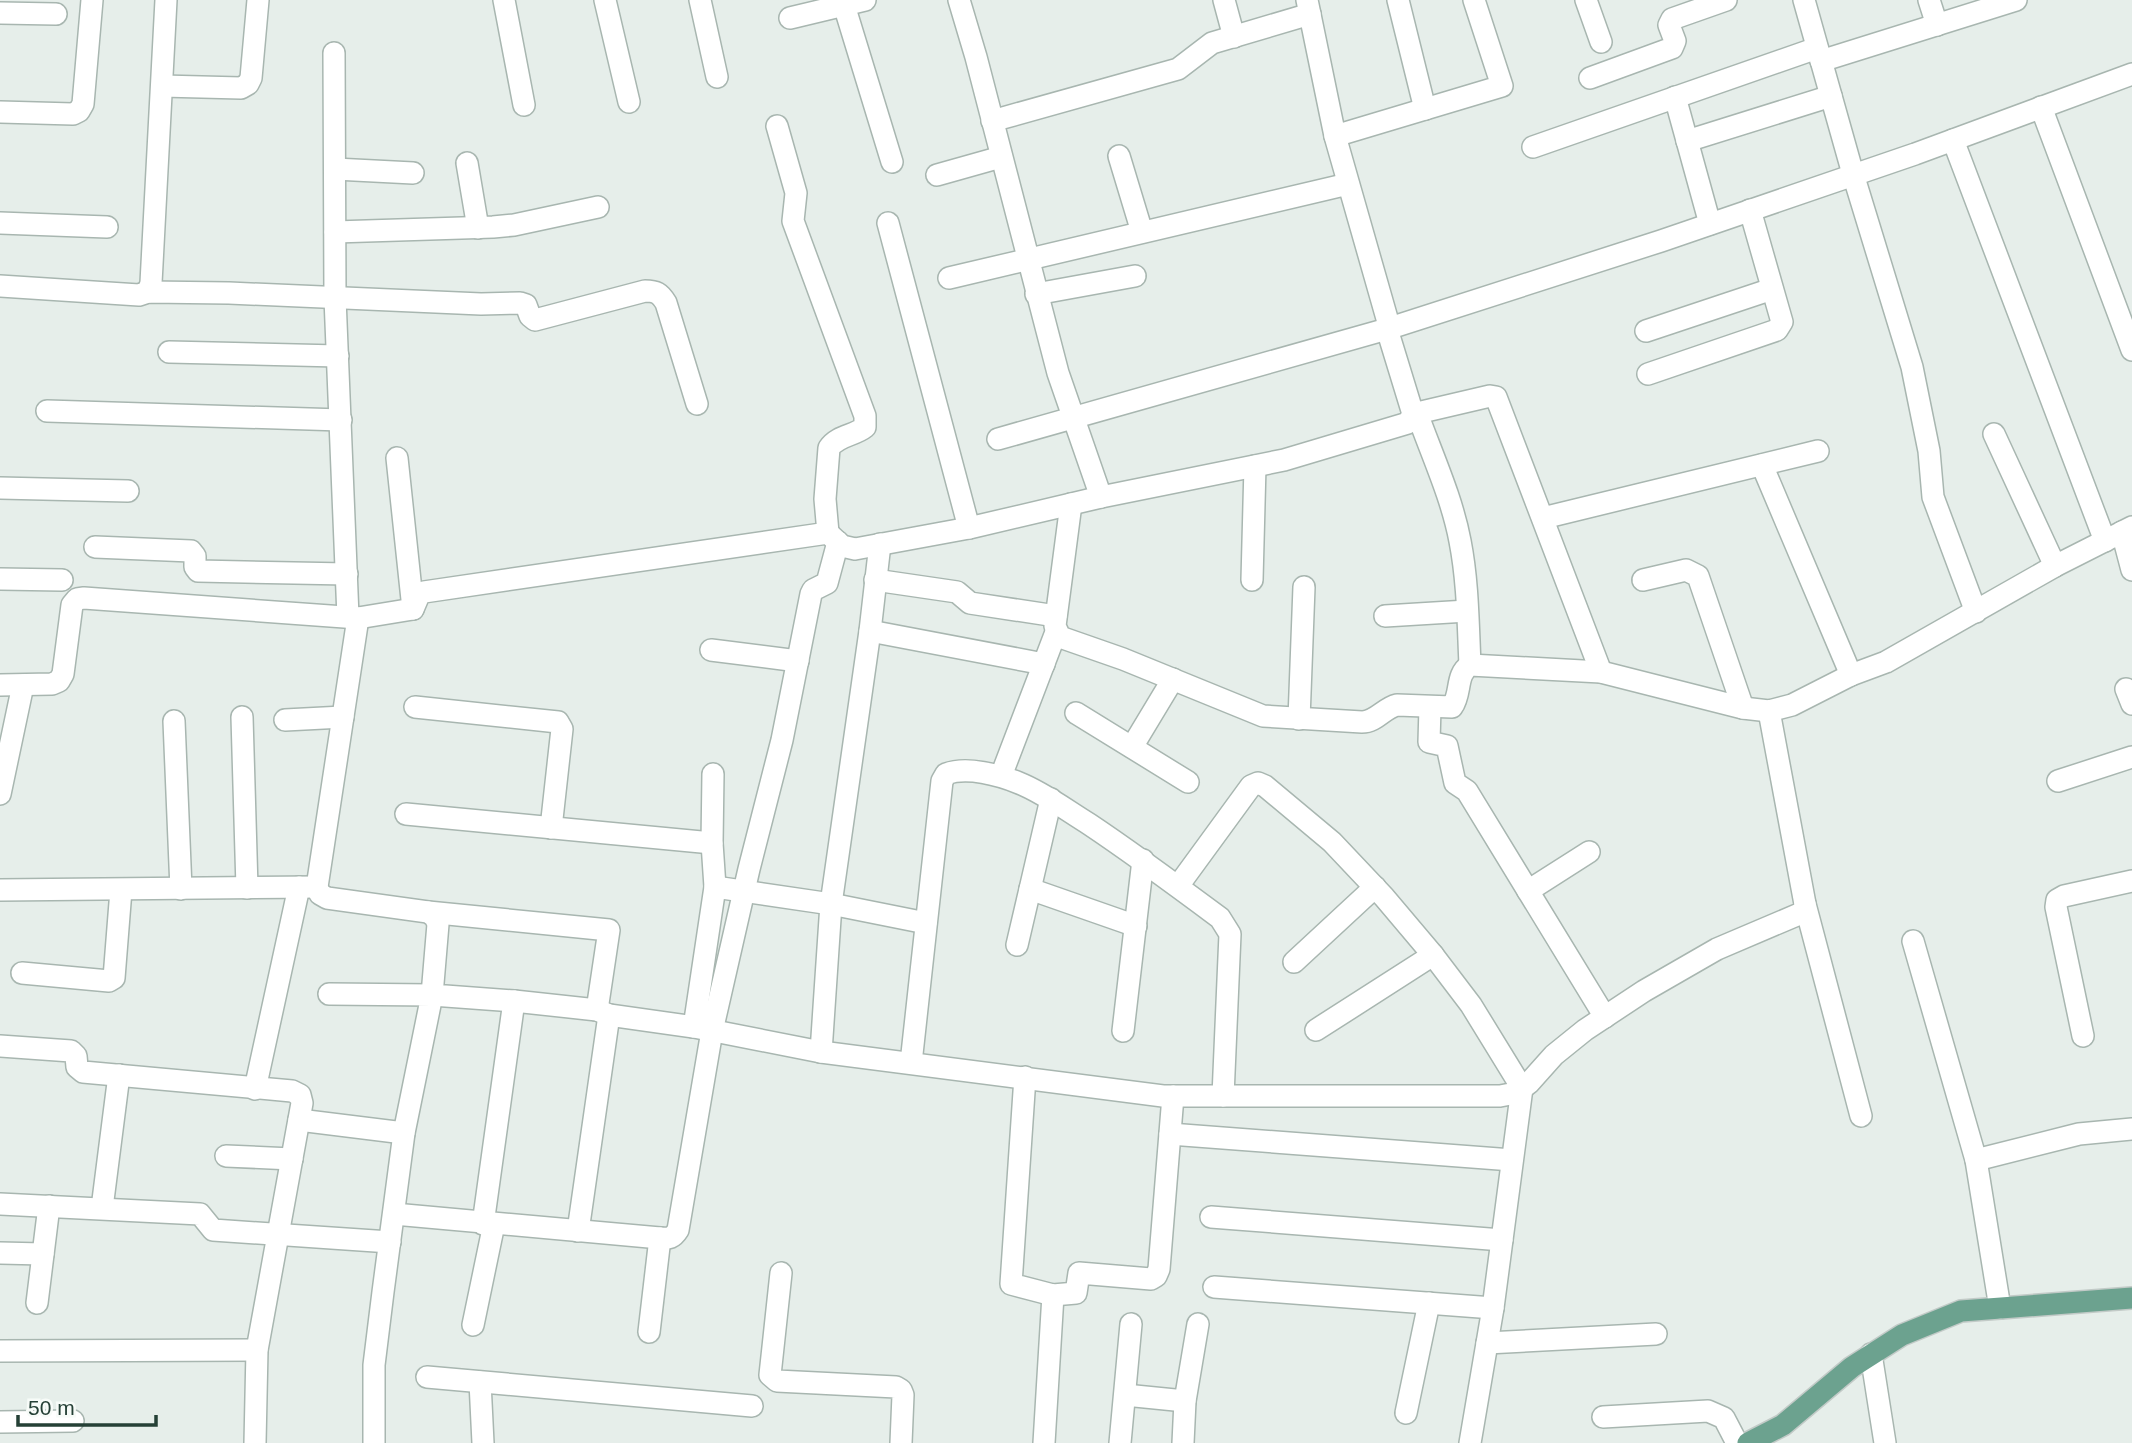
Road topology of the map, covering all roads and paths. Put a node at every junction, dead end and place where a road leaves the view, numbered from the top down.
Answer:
1 (92, 0) edge
2 (166, 0) edge
3 (258, 0) edge
4 (505, 0) edge
5 (605, 0) edge
6 (699, 0) edge
7 (1224, 0) edge
8 (1398, 0) edge
9 (1474, 0) edge
10 (1586, 0) edge
11 (1726, 0) edge
12 (1804, 0) edge
13 (1929, 0) edge
14 (2016, 0) edge
15 (962, 1) edge
16 (854, 3) edge
17 (1309, 7) edge
18 (0, 13) edge
19 (56, 14) dead end
20 (790, 18) dead end
21 (1937, 25) junction
22 (1234, 37) junction
23 (1601, 42) dead end
24 (334, 53) dead end
25 (1819, 55) junction
26 (2132, 74) edge
27 (717, 77) dead end
28 (1590, 78) dead end
29 (162, 86) junction
30 (1831, 96) junction
31 (1675, 97) junction
32 (629, 102) dead end
33 (524, 105) dead end
34 (2041, 107) junction
35 (1425, 109) junction
36 (0, 112) edge
37 (992, 121) junction
38 (776, 125) dead end
39 (1335, 136) junction
40 (1953, 140) junction
41 (1688, 141) junction
42 (1533, 147) dead end
43 (1119, 156) dead end
44 (1001, 157) junction
45 (892, 162) dead end
46 (467, 163) dead end
47 (335, 169) junction
48 (414, 173) dead end
49 (1853, 174) junction
50 (937, 175) dead end
51 (1348, 184) junction
52 (598, 207) dead end
53 (1750, 210) junction
54 (0, 223) edge
55 (888, 223) dead end
56 (1710, 223) junction
57 (107, 227) dead end
58 (478, 228) junction
59 (335, 232) junction
60 (1142, 232) junction
61 (1027, 259) junction
62 (1135, 276) dead end
63 (950, 278) dead end
64 (0, 286) edge
65 (1772, 289) junction
66 (148, 292) junction
67 (1037, 294) junction
68 (335, 298) junction
69 (1389, 329) junction
70 (1646, 331) dead end
71 (2132, 350) edge
72 (169, 352) dead end
73 (338, 356) junction
74 (1648, 374) dead end
75 (697, 404) dead end
76 (47, 411) dead end
77 (1415, 414) junction
78 (1075, 418) junction
79 (341, 420) junction
80 (1994, 434) dead end
81 (998, 439) dead end
82 (1818, 451) dead end
83 (397, 458) dead end
84 (1762, 465) junction
85 (1255, 466) junction
86 (0, 488) edge
87 (128, 491) dead end
88 (1101, 497) junction
89 (1071, 504) junction
90 (1544, 519) junction
91 (969, 528) junction
92 (2119, 534) edge
93 (833, 537) junction
94 (880, 544) junction
95 (95, 547) dead end
96 (2055, 566) junction
97 (2132, 570) edge
98 (347, 574) junction
99 (0, 579) edge
100 (62, 580) dead end
101 (875, 580) junction
102 (1252, 580) dead end
103 (1643, 580) dead end
104 (1304, 587) dead end
105 (413, 609) junction
106 (1467, 611) junction
107 (1976, 612) junction
108 (1385, 616) dead end
109 (353, 617) junction
110 (1056, 624) junction
111 (870, 631) junction
112 (711, 650) dead end
113 (798, 661) junction
114 (1044, 664) junction
115 (1470, 665) junction
116 (1601, 672) junction
117 (1851, 675) junction
118 (1173, 679) junction
119 (0, 685) edge
120 (23, 685) junction
121 (415, 707) dead end
122 (1430, 707) junction
123 (1743, 708) junction
124 (1769, 711) junction
125 (1076, 713) dead end
126 (242, 717) dead end
127 (343, 717) junction
128 (1299, 719) junction
129 (285, 720) dead end
130 (174, 721) dead end
131 (1132, 747) junction
132 (2132, 757) edge
133 (713, 774) dead end
134 (1001, 776) junction
135 (2058, 781) dead end
136 (1188, 782) dead end
137 (0, 794) edge
138 (1051, 799) junction
139 (406, 814) dead end
140 (551, 828) junction
141 (712, 844) junction
142 (1589, 852) dead end
143 (1143, 860) junction
144 (2132, 881) edge
145 (1178, 886) junction
146 (308, 887) junction
147 (715, 887) junction
148 (1375, 887) junction
149 (247, 888) junction
150 (181, 889) junction
151 (1030, 889) junction
152 (0, 890) edge
153 (121, 890) junction
154 (746, 890) junction
155 (1528, 891) junction
156 (831, 904) junction
157 (1805, 904) junction
158 (428, 912) junction
159 (926, 923) junction
160 (1136, 926) junction
161 (1913, 942) dead end
162 (1017, 945) dead end
163 (1433, 955) junction
164 (1294, 962) dead end
165 (22, 973) dead end
166 (329, 994) dead end
167 (432, 995) junction
168 (514, 1000) junction
169 (603, 1012) junction
170 (1605, 1017) junction
171 (703, 1029) junction
172 (1316, 1030) dead end
173 (1123, 1031) dead end
174 (2083, 1036) dead end
175 (0, 1046) edge
176 (821, 1052) junction
177 (911, 1063) junction
178 (119, 1076) junction
179 (1025, 1077) junction
180 (256, 1088) junction
181 (1522, 1088) junction
182 (1173, 1096) junction
183 (1223, 1096) junction
184 (1861, 1116) dead end
185 (299, 1120) junction
186 (2132, 1129) edge
187 (404, 1133) junction
188 (1170, 1134) junction
189 (226, 1156) dead end
190 (292, 1159) junction
191 (1513, 1160) junction
192 (1976, 1160) junction
193 (0, 1204) edge
194 (49, 1206) junction
195 (102, 1208) junction
196 (394, 1214) junction
197 (1211, 1217) dead end
198 (489, 1224) junction
199 (578, 1231) junction
200 (278, 1234) junction
201 (660, 1238) junction
202 (1502, 1240) junction
203 (390, 1242) junction
204 (0, 1253) edge
205 (43, 1254) junction
206 (781, 1273) dead end
207 (1214, 1287) dead end
208 (1053, 1295) junction
209 (2132, 1298) edge
210 (37, 1303) dead end
211 (1429, 1303) junction
212 (1493, 1308) junction
213 (2000, 1308) junction
214 (1132, 1324) dead end
215 (1198, 1324) dead end
216 (473, 1325) dead end
217 (649, 1332) dead end
218 (1656, 1334) dead end
219 (1487, 1343) junction
220 (257, 1350) junction
221 (0, 1351) edge
222 (1871, 1354) junction
223 (427, 1377) dead end
224 (480, 1382) junction
225 (1125, 1395) junction
226 (1185, 1401) junction
227 (751, 1406) dead end
228 (1406, 1413) dead end
229 (1603, 1417) dead end
230 (72, 1421) dead end
231 (0, 1422) edge
232 (255, 1443) edge
233 (374, 1443) edge
234 (483, 1443) edge
235 (901, 1443) edge
236 (1044, 1443) edge
237 (1120, 1443) edge
238 (1183, 1443) edge
239 (1470, 1443) edge
240 (1737, 1443) edge
241 (1748, 1443) edge
242 (1885, 1443) edge

1 - 36 street
2 - 29 street
3 - 29 street
4 - 33 street
5 - 32 street
6 - 27 street
7 - 22 street
8 - 35 street
9 - 35 street
10 - 23 street
11 - 28 street
12 - 25 street
13 - 21 street
14 - 21 street
15 - 37 street
16 - 20 street
16 - 45 street
17 - 22 street
17 - 39 street
18 - 19 street
21 - 25 street
22 - 37 street
24 - 47 street
25 - 30 street
25 - 31 street
26 - 34 street
29 - 66 street
30 - 41 street
30 - 49 street
31 - 41 street
31 - 42 street
34 - 40 street
34 - 71 street
35 - 39 street
37 - 44 street
38 - 93 street
39 - 51 street
40 - 49 street
40 - 92 street
41 - 56 street
43 - 60 street
44 - 50 street
44 - 61 street
46 - 58 street
47 - 48 street
47 - 59 street
49 - 53 street
49 - 107 street
51 - 60 street
51 - 69 street
52 - 58 street
53 - 56 street
53 - 65 street
54 - 57 street
55 - 91 street
56 - 69 street
58 - 59 street
59 - 68 street
60 - 61 street
61 - 63 street
61 - 67 street
62 - 67 street
64 - 66 street
65 - 70 street
65 - 74 street
66 - 68 street
67 - 78 street
68 - 73 street
68 - 75 street
69 - 77 street
69 - 78 street
72 - 73 street
73 - 79 street
76 - 79 street
77 - 85 street
77 - 90 street
77 - 106 street
78 - 81 street
78 - 88 street
79 - 98 street
80 - 96 street
82 - 84 street
83 - 105 street
84 - 90 street
84 - 117 street
85 - 88 street
85 - 102 street
86 - 87 street
88 - 89 street
89 - 91 street
89 - 110 street
90 - 116 street
91 - 94 street
92 - 96 street
92 - 97 street
93 - 94 street
93 - 105 street
93 - 113 street
94 - 101 street
95 - 98 street
96 - 107 street
98 - 109 street
99 - 100 street
101 - 110 street
101 - 111 street
103 - 123 street
104 - 128 street
105 - 109 street
106 - 108 street
106 - 115 street
107 - 117 street
109 - 120 street
109 - 127 street
110 - 114 street
110 - 118 street
111 - 114 street
111 - 156 street
112 - 113 street
113 - 154 street
114 - 134 street
115 - 116 street
115 - 122 street
116 - 123 street
117 - 124 street
118 - 128 street
118 - 131 street
119 - 120 street
120 - 137 street
121 - 140 street
122 - 128 street
122 - 155 street
123 - 124 street
124 - 157 street
125 - 131 street
126 - 149 street
127 - 129 street
127 - 146 street
130 - 150 street
131 - 136 street
132 - 135 street
133 - 141 street
134 - 138 street
134 - 159 street
138 - 143 street
138 - 151 street
139 - 140 street
140 - 141 street
141 - 147 street
142 - 155 street
143 - 145 street
143 - 160 street
144 - 174 street
145 - 148 street
145 - 183 street
146 - 149 street
146 - 158 street
146 - 180 street
147 - 154 street
147 - 171 street
148 - 163 street
148 - 164 street
149 - 150 street
150 - 153 street
151 - 160 street
151 - 162 street
152 - 153 street
153 - 165 street
154 - 156 street
154 - 171 street
155 - 170 street
156 - 159 street
156 - 176 street
157 - 170 street
157 - 184 street
158 - 167 street
158 - 169 street
159 - 177 street
160 - 173 street
161 - 192 street
163 - 172 street
163 - 181 street
166 - 167 street
167 - 168 street
167 - 187 street
168 - 169 street
168 - 198 street
169 - 171 street
169 - 199 street
170 - 181 street
171 - 176 street
171 - 201 street
175 - 178 street
176 - 177 street
177 - 179 street
178 - 180 street
178 - 195 street
179 - 182 street
179 - 208 street
180 - 185 street
181 - 183 street
181 - 191 street
182 - 183 street
182 - 188 street
185 - 187 street
185 - 190 street
186 - 192 street
187 - 196 street
188 - 191 street
188 - 208 street
189 - 190 street
190 - 200 street
191 - 202 street
192 - 213 street
193 - 194 street
194 - 195 street
194 - 205 street
195 - 200 street
196 - 198 street
196 - 203 street
197 - 202 street
198 - 199 street
198 - 216 street
199 - 201 street
200 - 203 street
200 - 220 street
201 - 217 street
202 - 212 street
203 - 233 street
204 - 205 street
205 - 210 street
206 - 235 street
207 - 211 street
208 - 236 street
209 - 213 main road
211 - 212 street
211 - 228 street
212 - 219 street
213 - 222 main road
214 - 225 street
215 - 226 street
218 - 219 street
219 - 239 street
220 - 221 street
220 - 232 street
222 - 241 main road
222 - 242 street
223 - 224 street
224 - 227 street
224 - 234 street
225 - 226 street
225 - 237 street
226 - 238 street
229 - 240 street
230 - 231 street

